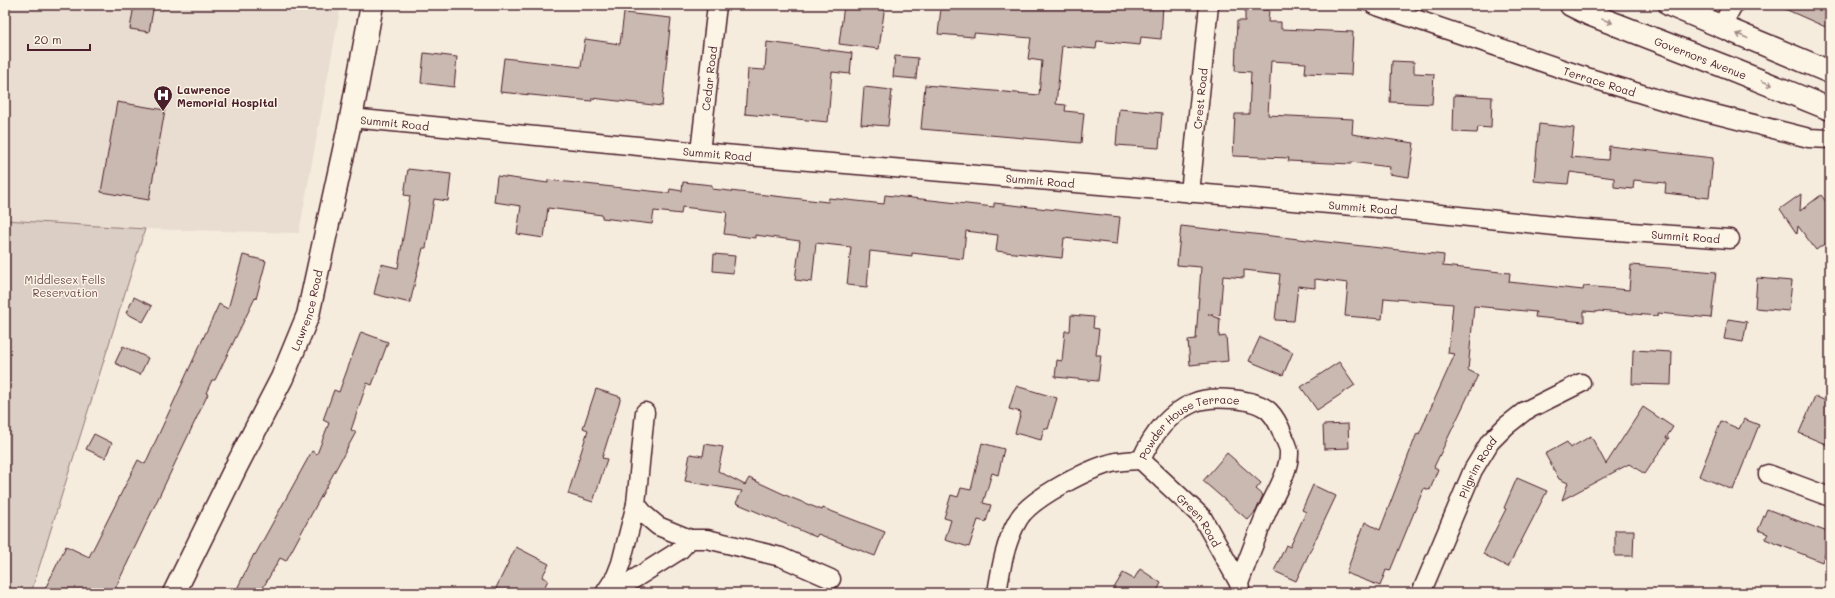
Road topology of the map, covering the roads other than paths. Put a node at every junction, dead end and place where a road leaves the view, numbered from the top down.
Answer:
1 (372, 5) edge
2 (717, 5) edge
3 (1209, 5) edge
4 (1374, 5) edge
5 (1571, 5) edge
6 (1670, 5) edge
7 (1733, 5) edge
8 (1722, 27) junction
9 (1830, 72) edge
10 (1830, 109) edge
11 (351, 118) junction
12 (1830, 139) edge
13 (700, 152) junction
14 (1190, 193) junction
15 (1730, 239) dead end
16 (1581, 383) dead end
17 (645, 412) dead end
18 (1140, 460) junction
19 (1768, 474) dead end
20 (1830, 497) edge
21 (636, 504) junction
22 (690, 539) junction
23 (831, 579) dead end
24 (1240, 588) edge
25 (174, 593) edge
26 (605, 593) edge
27 (612, 593) edge
28 (997, 593) edge
29 (1420, 593) edge

1 - 11 street, Lawrence Road
2 - 13 street, Cedar Road
3 - 14 street, Crest Road
4 - 12 street, Terrace Road
5 -> 10 street, Governors Avenue
6 - 8 street
7 - 8 street
9 -> 8 street
11 - 13 street, Summit Road
11 - 25 street, Lawrence Road
13 - 14 street, Summit Road
14 - 15 street, Summit Road
16 - 29 street, Pilgrim Road
17 - 21 street
18 - 24 street, Green Road
18 - 24 street, Powder House Terrace
18 - 28 street, Powder House Terrace
19 - 20 street
21 - 22 street
21 - 26 street
22 - 23 street
22 - 27 street

